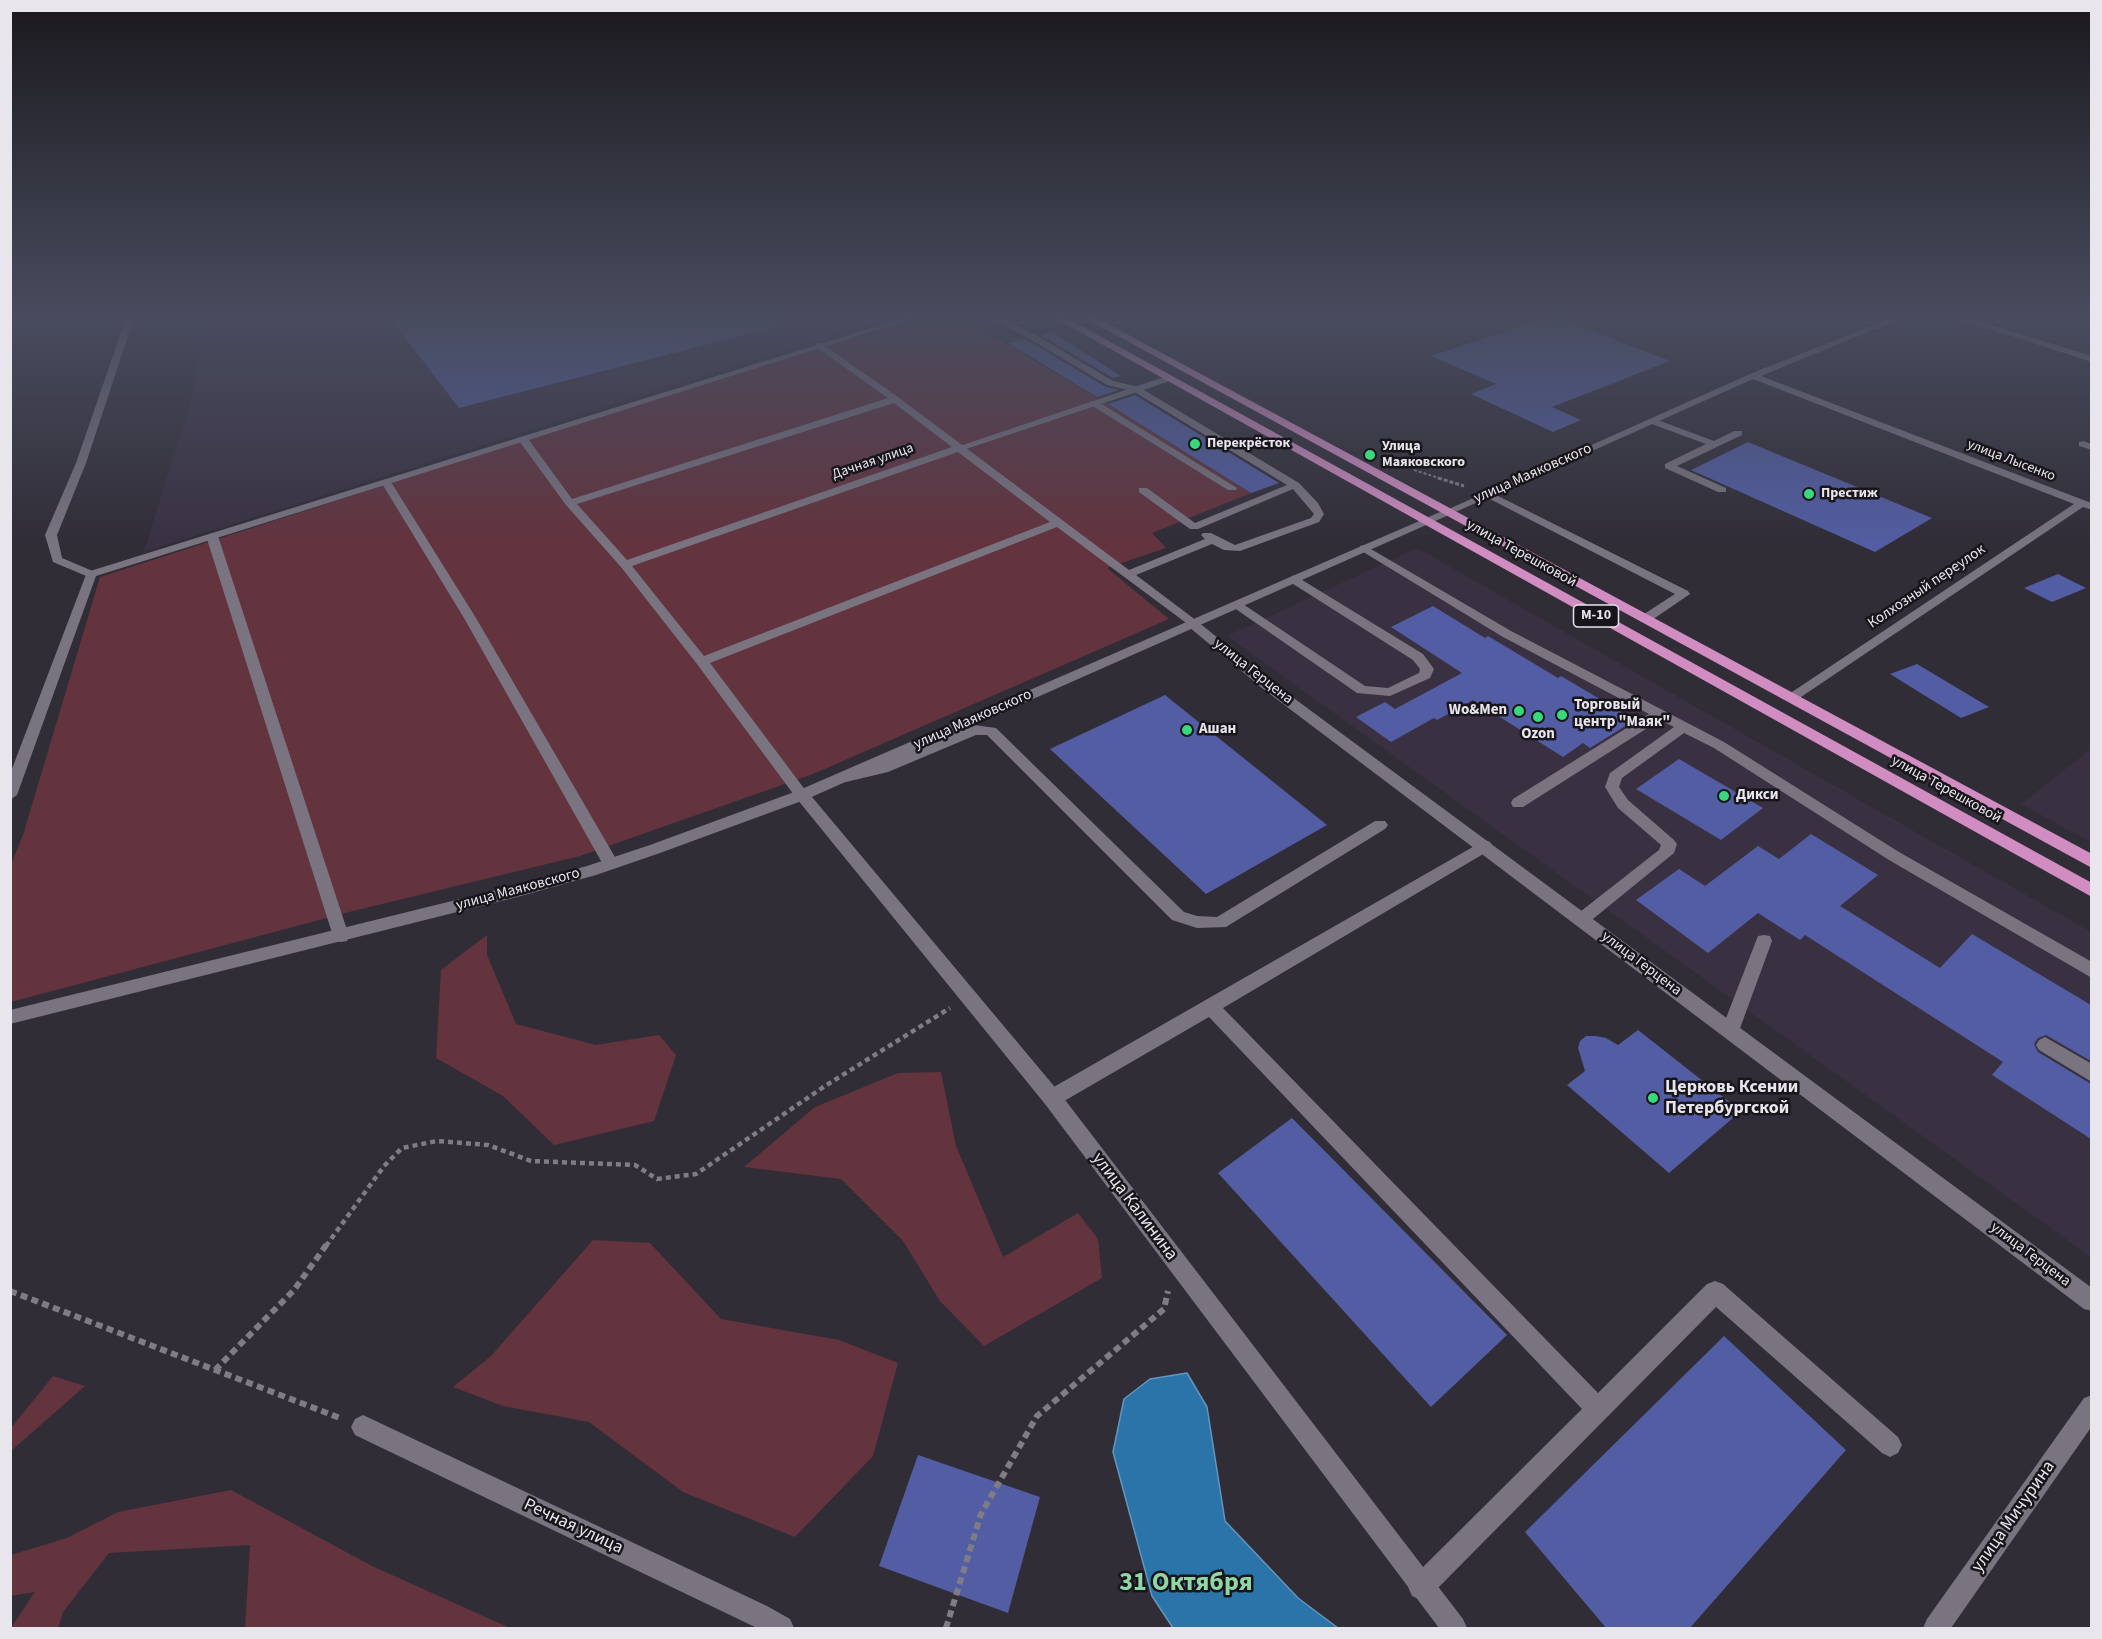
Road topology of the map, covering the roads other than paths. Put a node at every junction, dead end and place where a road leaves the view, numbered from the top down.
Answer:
1 (104, 394) edge
2 (661, 394) edge
3 (889, 394) edge
4 (1120, 394) edge
5 (1145, 394) edge
6 (1195, 394) edge
7 (1231, 394) edge
8 (1712, 394) edge
9 (1801, 394) edge
10 (895, 399) junction
11 (1094, 403) junction
12 (1652, 421) junction
13 (1738, 433) dead end
14 (522, 438) junction
15 (1714, 444) junction
16 (960, 448) junction
17 (386, 482) junction
18 (1295, 485) junction
19 (1232, 488) dead end
20 (1143, 490) dead end
21 (1722, 490) dead end
22 (1488, 494) junction
23 (570, 503) junction
24 (2086, 505) edge
25 (1447, 512) junction
26 (1424, 522) junction
27 (1057, 523) junction
28 (1194, 527) junction
29 (212, 536) junction
30 (1213, 540) junction
31 (1364, 548) junction
32 (625, 565) junction
33 (91, 574) junction
34 (1127, 575) junction
35 (1294, 579) junction
36 (1236, 605) junction
37 (1645, 619) junction
38 (1193, 624) junction
39 (702, 661) junction
40 (1790, 698) junction
41 (1659, 714) junction
42 (1683, 727) junction
43 (843, 777) junction
44 (10, 795) edge
45 (802, 795) junction
46 (1518, 803) dead end
47 (1380, 825) dead end
48 (1485, 846) junction
49 (2091, 862) edge
50 (611, 864) junction
51 (2091, 891) edge
52 (1582, 919) junction
53 (341, 936) junction
54 (1764, 941) dead end
55 (2091, 970) edge
56 (1212, 1007) junction
57 (10, 1017) edge
58 (1731, 1031) junction
59 (2045, 1045) dead end
60 (2091, 1074) edge
61 (1052, 1098) junction
62 (2091, 1301) edge
63 (2091, 1406) edge
64 (1598, 1410) junction
65 (363, 1427) road end
66 (1890, 1445) dead end
67 (1421, 1587) junction
68 (781, 1629) edge
69 (1454, 1629) edge
70 (1936, 1629) edge

1 - 33 street
2 - 14 street
3 - 10 street, улица Герцена
4 - 11 street, Дачная улица
5 - 18 street
6 - 26 highway, улица Терешковой / М-10
7 - 25 highway, улица Терешковой / М-10
8 - 12 street, улица Маяковского
9 - 24 street, улица Лысенко
10 - 16 street, улица Герцена
10 - 23 street
11 - 16 street, Дачная улица
11 - 19 street
12 - 15 street
12 - 22 street, улица Маяковского
13 - 15 street
14 - 17 street
14 - 23 street, улица Калинина
15 - 21 street
16 - 27 street, улица Герцена
16 - 32 street, Дачная улица
17 - 29 street
17 - 50 street
18 - 28 street
18 - 30 street
20 - 28 street
22 - 25 street, улица Маяковского
22 - 37 street
23 - 32 street, улица Калинина
24 - 40 street, Колхозный переулок
25 - 26 street, улица Маяковского
25 - 37 highway, улица Терешковой / М-10
26 - 31 street, улица Маяковского
26 - 51 highway, улица Терешковой / М-10
27 - 34 street, улица Герцена
27 - 39 street
28 - 30 street
29 - 33 street
29 - 53 street
30 - 34 street
31 - 35 street, улица Маяковского
31 - 41 street
32 - 39 street, улица Калинина
33 - 44 street
34 - 38 street, улица Герцена
35 - 36 street, улица Маяковского
35 - 36 street
36 - 38 street, улица Маяковского
37 - 40 highway, улица Терешковой / М-10
38 - 43 street, улица Маяковского
38 - 48 street, улица Герцена
39 - 45 street, улица Калинина
40 - 49 highway, улица Терешковой / М-10
41 - 42 street
41 - 46 street
42 - 52 street
42 - 55 street
43 - 45 street, улица Маяковского
43 - 47 street
45 - 50 street, улица Маяковского
45 - 61 street, улица Калинина
48 - 52 street, улица Герцена
48 - 56 street
50 - 53 street, улица Маяковского
52 - 58 street, улица Герцена
53 - 57 street, улица Маяковского
54 - 58 street
56 - 61 street
56 - 64 street
58 - 62 street, улица Герцена
59 - 60 street
61 - 67 street, улица Калинина
63 - 70 street, улица Мичурина
64 - 66 street
64 - 67 street
65 - 68 street, Речная улица
67 - 69 street, улица Калинина

